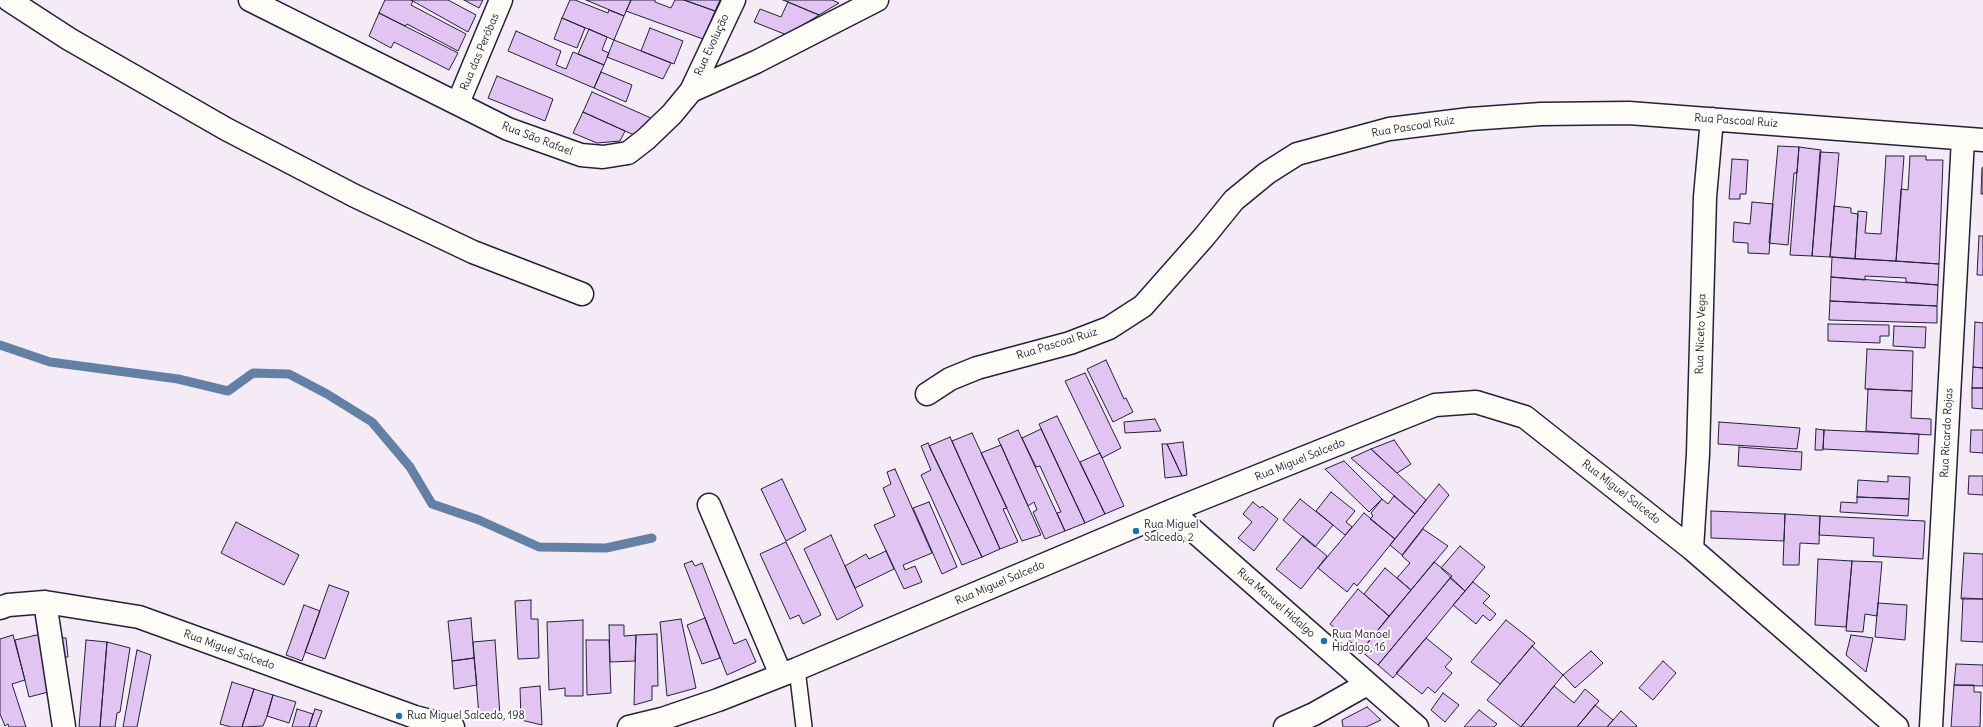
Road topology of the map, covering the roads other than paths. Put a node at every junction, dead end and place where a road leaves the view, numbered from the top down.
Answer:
1 (9, 0) edge
2 (502, 0) edge
3 (734, 0) edge
4 (877, 0) edge
5 (260, 2) edge
6 (691, 91) junction
7 (458, 103) junction
8 (1712, 119) junction
9 (1973, 139) edge
10 (582, 294) dead end
11 (927, 394) dead end
12 (709, 505) dead end
13 (1171, 511) junction
14 (1692, 548) junction
15 (45, 602) junction
16 (0, 608) edge
17 (789, 672) junction
18 (1367, 684) junction
19 (1315, 720) edge
20 (64, 727) edge
21 (453, 727) edge
22 (629, 727) edge
23 (804, 727) edge
24 (1285, 727) edge
25 (1417, 727) edge
26 (1897, 727) edge
27 (1931, 727) edge

1 - 10 street
2 - 7 street, Rua das Peróbas
3 - 6 street, Rua Evolução
4 - 6 street, Rua São Rafael
5 - 7 street, Rua São Rafael
6 - 7 street, Rua São Rafael
8 - 9 street, Rua Pascoal Ruiz
8 - 11 street, Rua Pascoal Ruiz
8 - 14 street, Rua Niceto Vega
9 - 27 street, Rua Ricardo Rojas
12 - 17 street
13 - 14 street, Rua Miguel Salcedo
13 - 17 street, Rua Miguel Salcedo
13 - 18 street, Rua Manuel Hidalgo
14 - 26 street, Rua Miguel Salcedo
15 - 16 street, Rua Miguel Salcedo
15 - 20 street
15 - 21 street, Rua Miguel Salcedo
17 - 22 street, Rua Miguel Salcedo
17 - 23 lane
18 - 19 street
18 - 25 street, Rua Manuel Hidalgo
19 - 24 street

